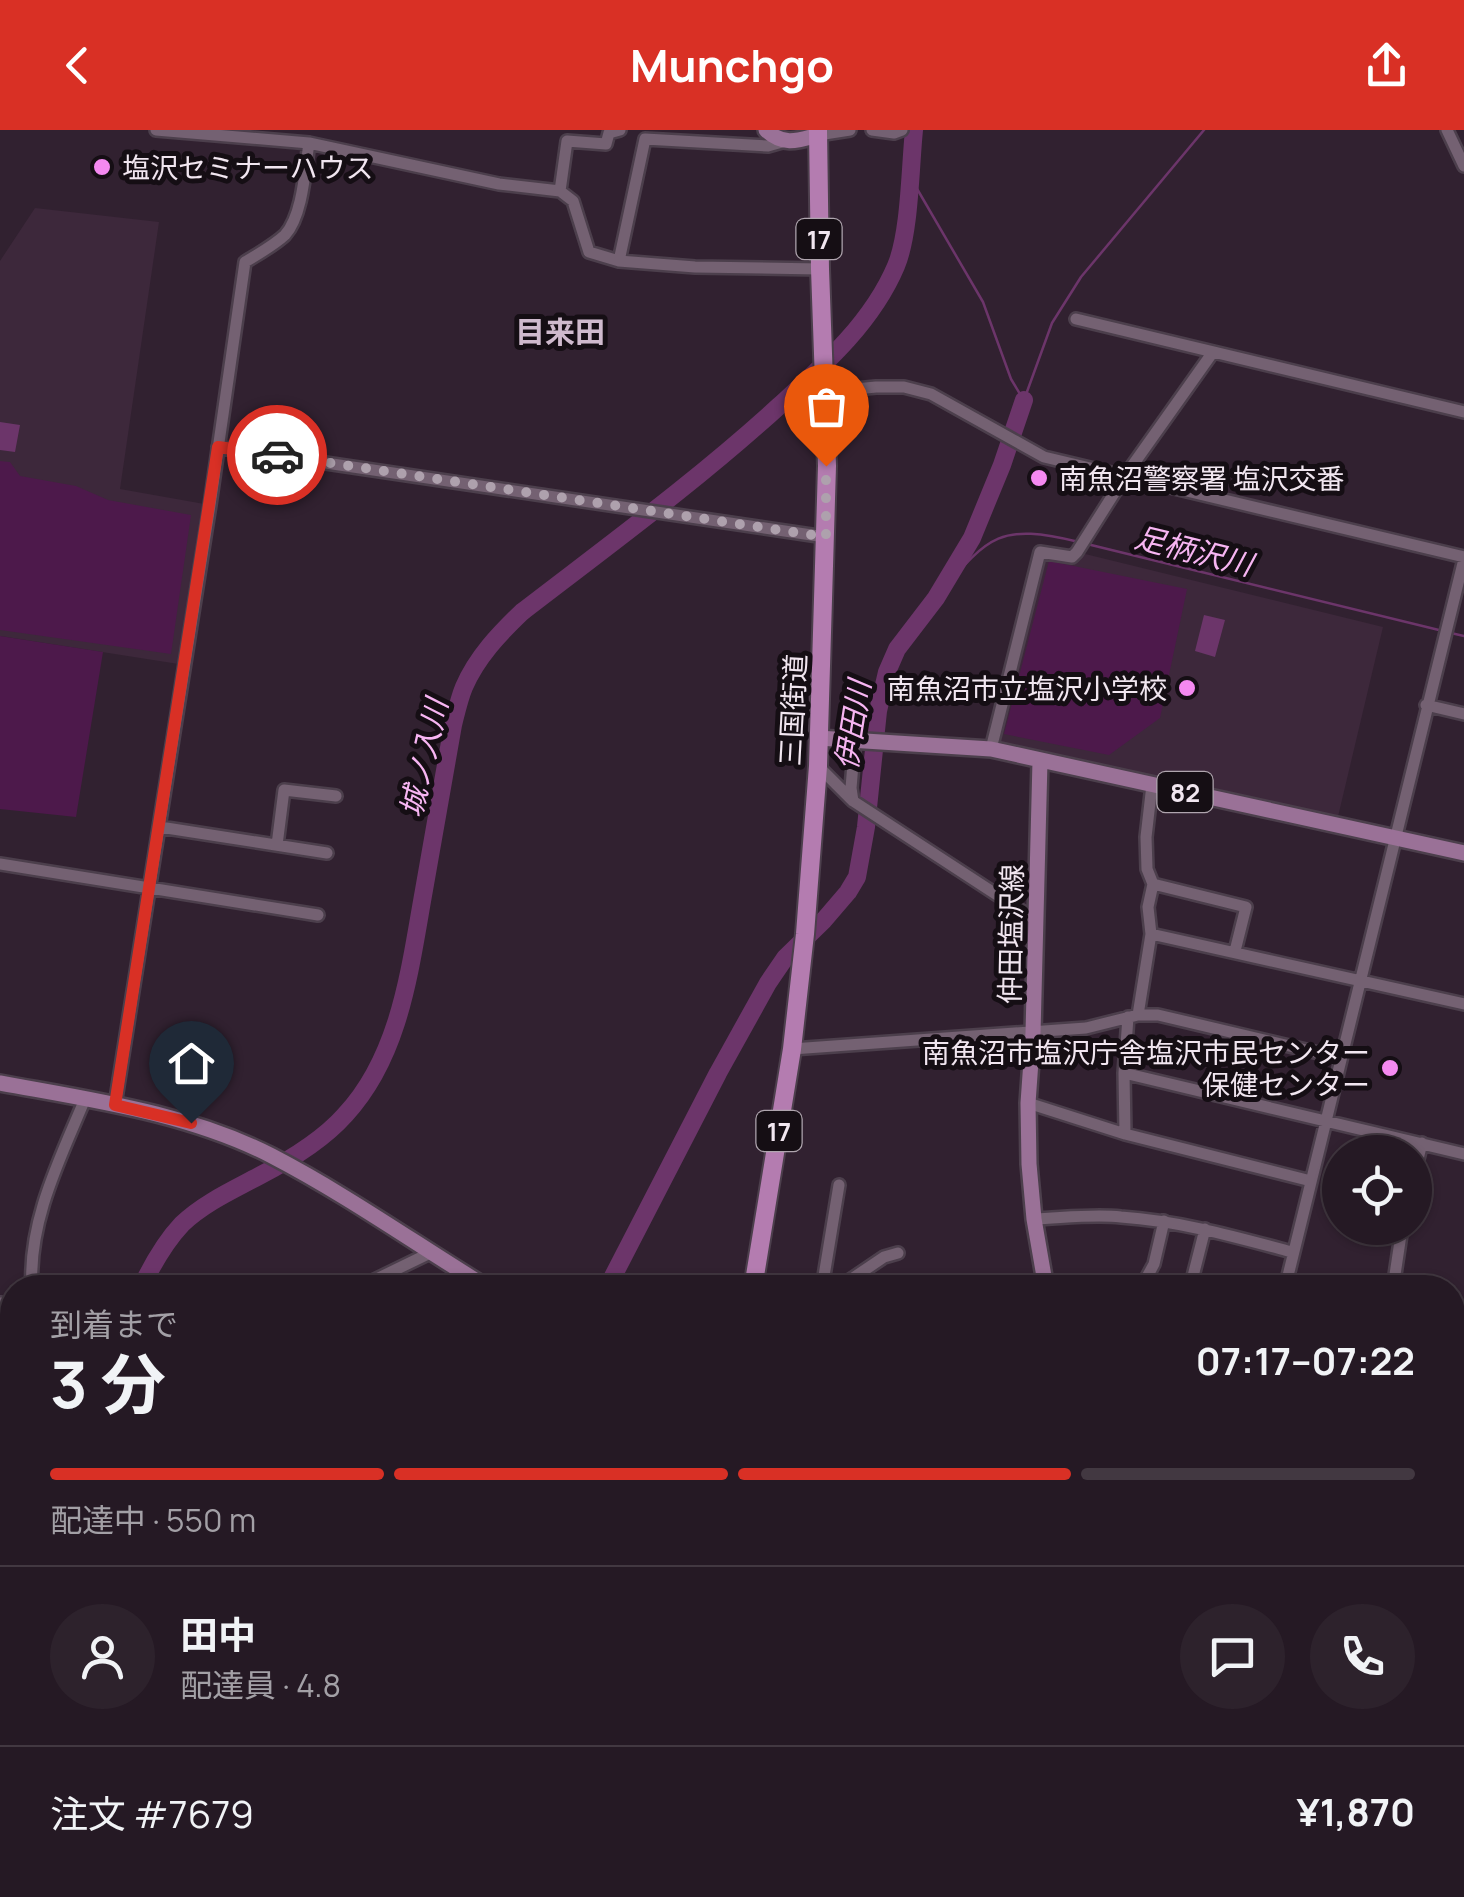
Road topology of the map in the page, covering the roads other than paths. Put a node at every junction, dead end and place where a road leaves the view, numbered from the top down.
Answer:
1 (156, 130) edge
2 (620, 130) edge
3 (766, 130) edge
4 (850, 130) edge
5 (872, 130) edge
6 (1446, 130) edge
7 (203, 131) edge
8 (898, 131) edge
9 (818, 132) edge
10 (782, 142) junction
11 (309, 143) junction
12 (1464, 166) edge
13 (560, 191) junction
14 (619, 260) junction
15 (820, 270) junction
16 (1076, 318) dead end
17 (1213, 352) junction
18 (825, 392) junction
19 (1464, 412) edge
20 (218, 447) junction
21 (1125, 476) junction
22 (826, 537) junction
23 (1464, 558) edge
24 (1426, 705) junction
25 (1464, 714) edge
26 (818, 738) junction
27 (855, 740) junction
28 (992, 749) junction
29 (1040, 761) junction
30 (818, 766) junction
31 (1152, 785) junction
32 (336, 796) dead end
33 (853, 801) junction
34 (160, 827) junction
35 (1394, 838) junction
36 (277, 845) junction
37 (327, 852) dead end
38 (1460, 852) edge
39 (0, 864) edge
40 (1153, 884) junction
41 (148, 888) junction
42 (318, 915) dead end
43 (1034, 919) junction
44 (1151, 934) junction
45 (1235, 952) junction
46 (1360, 979) junction
47 (1464, 1004) edge
48 (1133, 1016) junction
49 (1033, 1033) junction
50 (792, 1049) junction
51 (1340, 1058) junction
52 (1124, 1073) junction
53 (0, 1083) edge
54 (84, 1099) junction
55 (1028, 1103) junction
56 (115, 1105) junction
57 (1326, 1120) junction
58 (1125, 1134) junction
59 (1389, 1135) edge
60 (1432, 1146) edge
61 (1464, 1154) edge
62 (1311, 1181) junction
63 (839, 1185) dead end
64 (1034, 1220) junction
65 (1164, 1221) junction
66 (1205, 1229) junction
67 (1400, 1245) edge
68 (430, 1252) junction
69 (1292, 1252) junction
70 (898, 1254) dead end
71 (32, 1275) edge
72 (384, 1275) edge
73 (467, 1275) edge
74 (755, 1275) edge
75 (824, 1275) edge
76 (857, 1275) edge
77 (1044, 1275) edge
78 (1148, 1275) edge
79 (1193, 1275) edge
80 (1287, 1275) edge
81 (1396, 1275) edge

1 - 7 street
2 - 13 street
3 - 10 main road
4 - 9 street
5 - 8 street
6 - 12 street
7 - 11 street
9 - 10 main road
9 - 15 highway, 三国街道 / 17
10 - 14 street
11 - 13 street
11 - 20 street
13 - 14 street
14 - 15 street
15 - 18 highway, 三国街道 / 17
16 - 17 street
17 - 19 street
17 - 21 street
18 - 21 street
18 - 22 highway, 三国街道 / 17
20 - 22 street
20 - 34 street
21 - 23 street
21 - 28 street
22 - 26 highway, 三国街道 / 17
23 - 24 street
24 - 25 street
24 - 35 street
26 - 27 main road, 82
26 - 30 highway, 三国街道 / 17
27 - 28 main road, 82
27 - 33 street
28 - 29 main road, 82
29 - 31 main road, 82
29 - 43 main road, 仲田塩沢線
30 - 33 street
30 - 50 highway, 三国街道 / 17
31 - 35 main road, 82
31 - 40 street
32 - 36 street
33 - 43 street
34 - 36 street
34 - 41 street
35 - 38 main road, 82
35 - 46 street
36 - 37 street
39 - 41 street
40 - 44 street
40 - 45 street
41 - 42 street
41 - 56 street
43 - 49 main road, 仲田塩沢線
44 - 45 street
44 - 48 street
45 - 46 street
46 - 47 street
46 - 51 street
48 - 49 street
48 - 51 street
48 - 52 street
49 - 50 street
49 - 55 main road, 仲田塩沢線
50 - 74 highway, 三国街道 / 17
51 - 57 street
52 - 57 street
52 - 58 street
53 - 54 main road
54 - 56 main road
54 - 71 street
55 - 58 street
55 - 64 main road, 仲田塩沢線
56 - 68 main road
57 - 59 street
57 - 62 street
58 - 62 street
60 - 61 street
62 - 69 street
63 - 75 street
64 - 65 street
64 - 77 main road, 仲田塩沢線
65 - 66 street
65 - 78 street
66 - 69 street
66 - 79 street
67 - 81 street
68 - 72 street
68 - 73 main road
69 - 80 street
70 - 76 street

